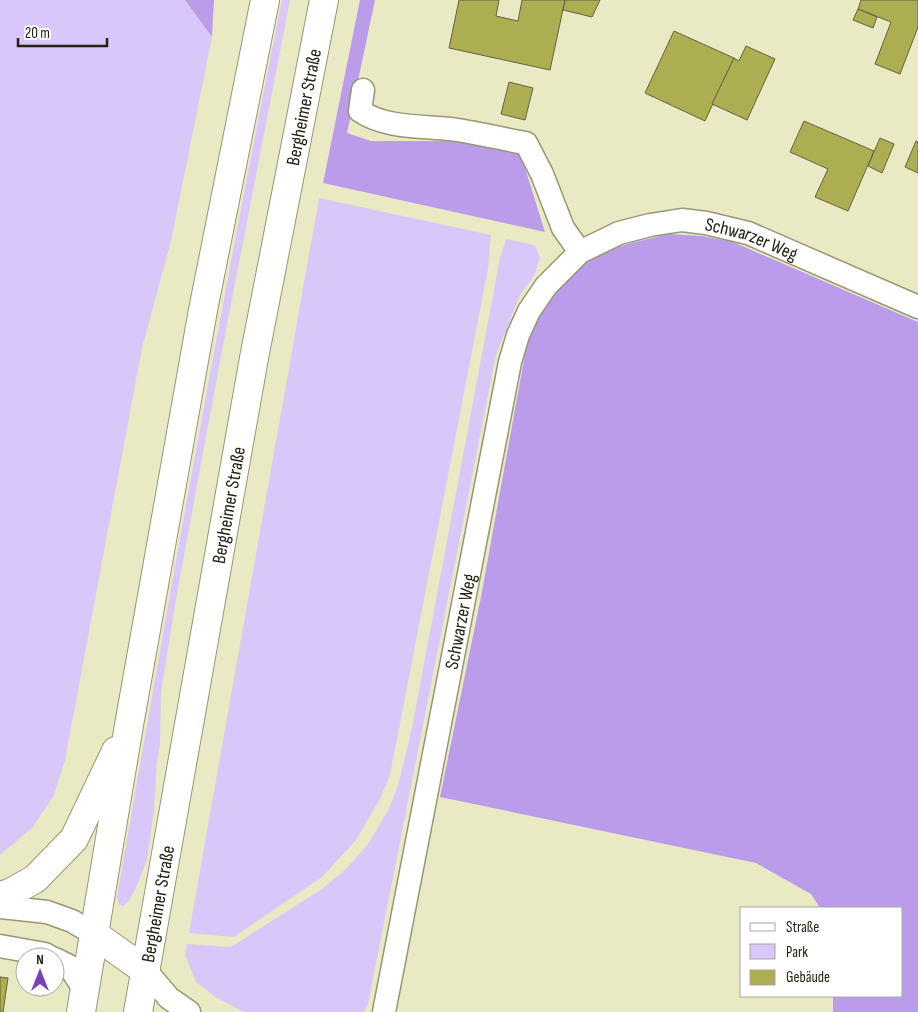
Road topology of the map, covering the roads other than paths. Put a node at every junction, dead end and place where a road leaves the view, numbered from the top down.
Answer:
1 (265, 0) edge
2 (324, 0) edge
3 (363, 90) dead end
4 (580, 252) junction
5 (918, 307) edge
6 (129, 725) junction
7 (0, 896) edge
8 (0, 907) edge
9 (94, 934) junction
10 (0, 946) edge
11 (15, 949) edge
12 (65, 964) edge
13 (146, 971) junction
14 (82, 1001) edge
15 (138, 1012) edge
16 (189, 1012) edge
17 (384, 1012) edge

1 - 6 main road
2 - 13 main road, Bergheimer Straße
3 - 4 street
4 - 5 street, Schwarzer Weg
4 - 17 street, Schwarzer Weg
6 - 7 main road
6 - 9 main road
8 - 9 street
9 - 13 main road
9 - 14 main road
10 - 11 street
12 - 14 street
13 - 15 main road, Bergheimer Straße
13 - 16 street

